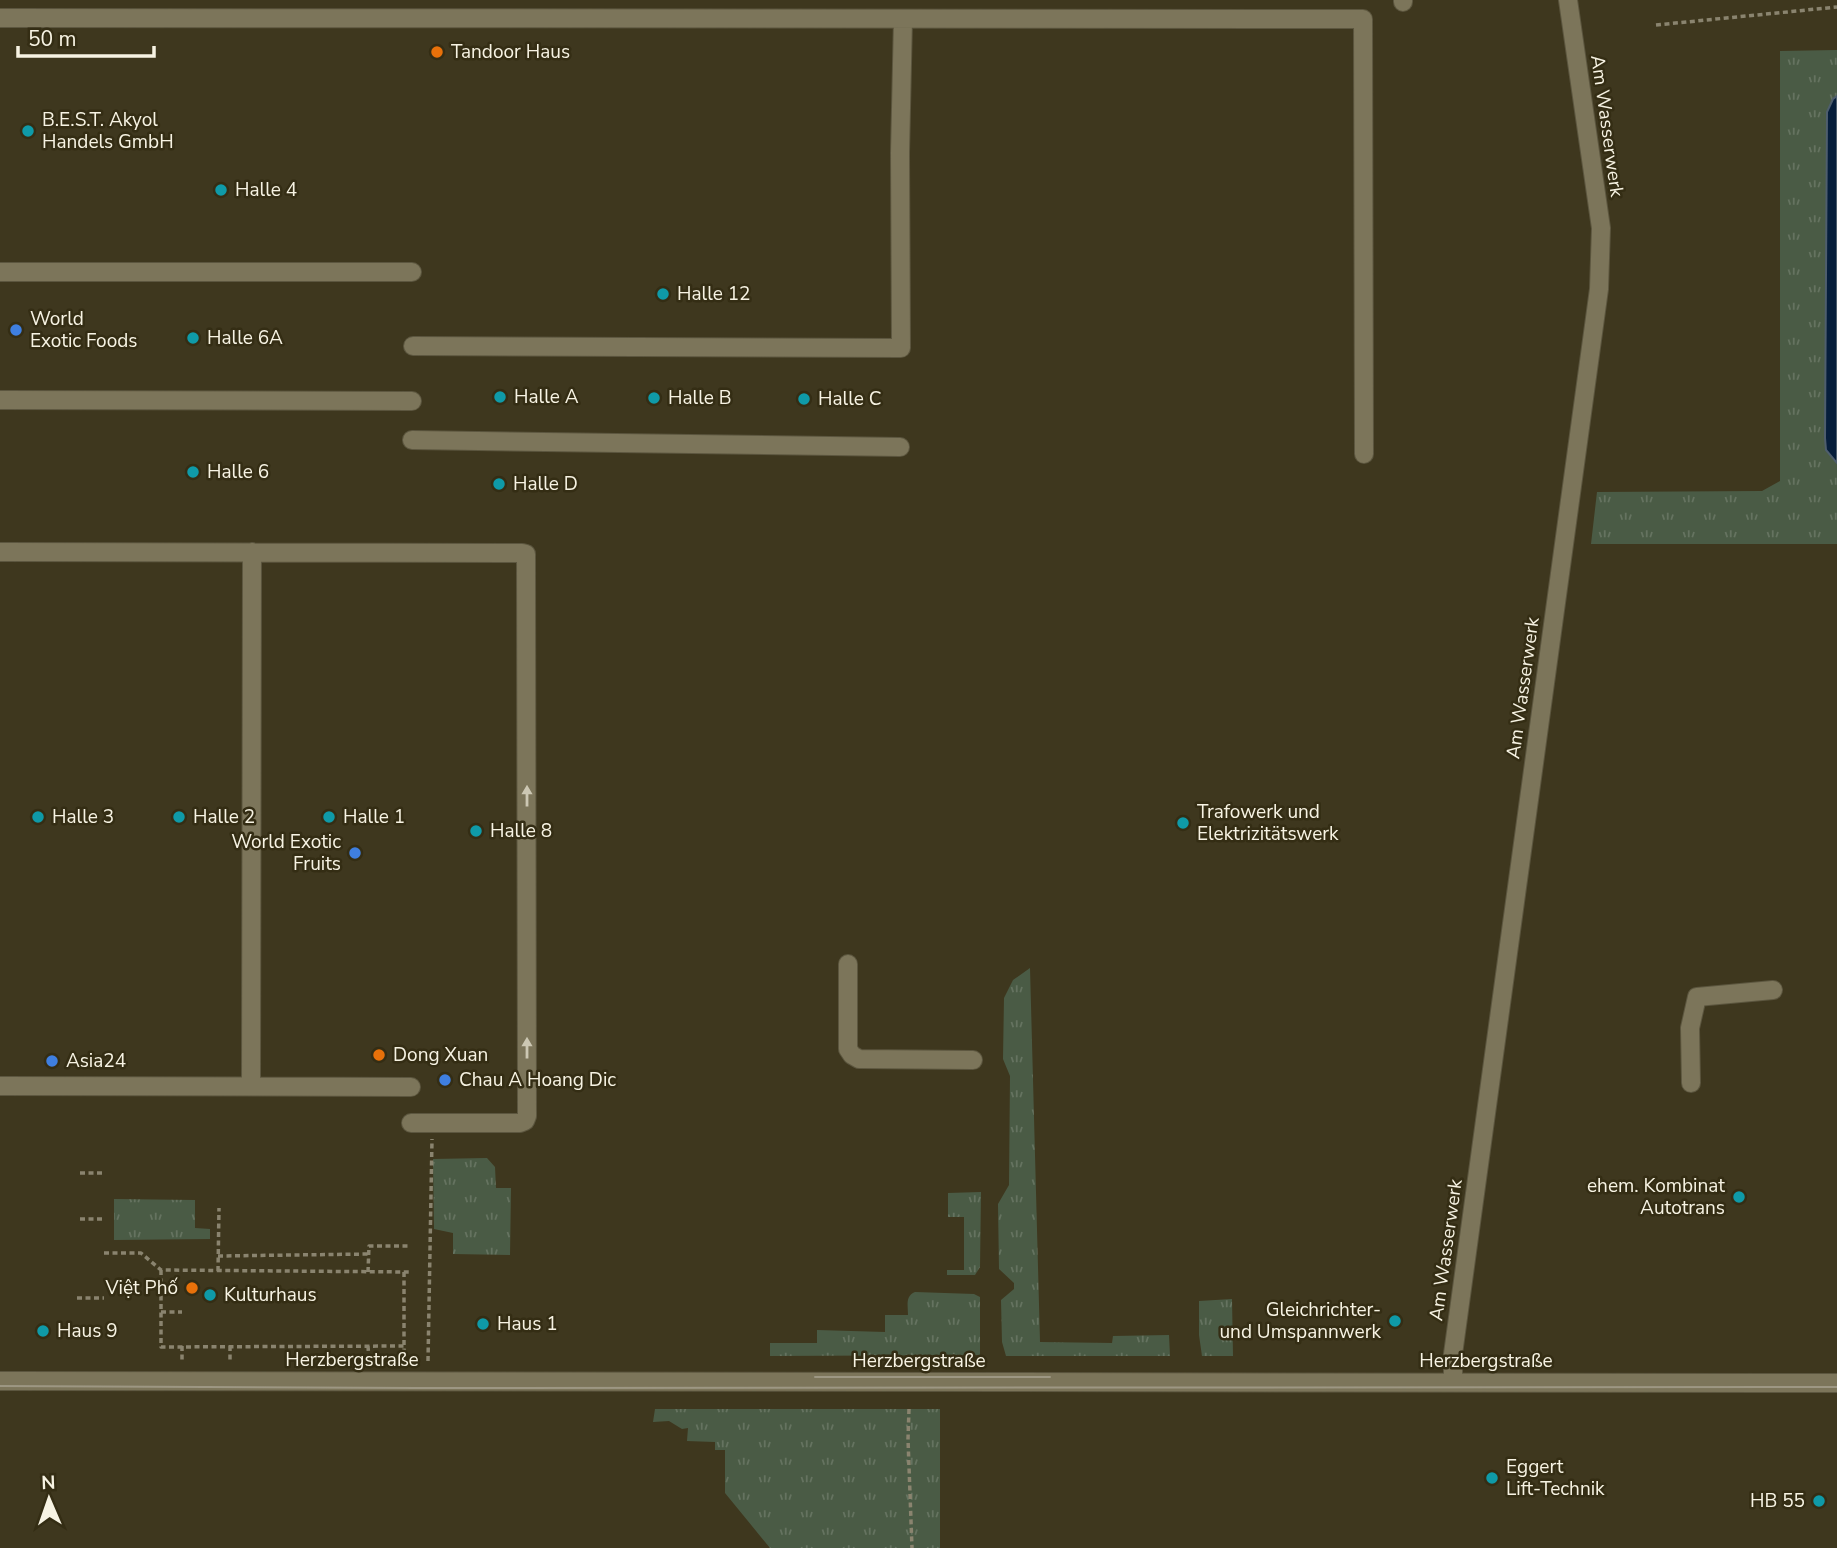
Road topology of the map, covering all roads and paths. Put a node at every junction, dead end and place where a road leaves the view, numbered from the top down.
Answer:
1 (1163, 0) edge
2 (1568, 0) edge
3 (1837, 8) edge
4 (0, 18) edge
5 (903, 19) junction
6 (1164, 19) junction
7 (1656, 25) dead end
8 (0, 272) edge
9 (412, 272) dead end
10 (412, 346) dead end
11 (0, 400) edge
12 (412, 401) dead end
13 (412, 440) dead end
14 (900, 447) dead end
15 (1364, 454) dead end
16 (0, 552) edge
17 (253, 552) junction
18 (848, 964) dead end
19 (1773, 990) dead end
20 (973, 1060) dead end
21 (1691, 1083) dead end
22 (0, 1086) edge
23 (251, 1086) junction
24 (411, 1087) dead end
25 (411, 1122) dead end
26 (432, 1122) junction
27 (80, 1173) dead end
28 (104, 1173) dead end
29 (219, 1208) dead end
30 (80, 1219) dead end
31 (104, 1219) dead end
32 (410, 1246) dead end
33 (104, 1253) dead end
34 (369, 1254) junction
35 (218, 1256) junction
36 (161, 1270) junction
37 (218, 1271) junction
38 (368, 1272) junction
39 (404, 1272) junction
40 (410, 1272) dead end
41 (77, 1298) dead end
42 (104, 1298) dead end
43 (161, 1312) junction
44 (182, 1312) dead end
45 (182, 1346) junction
46 (230, 1346) junction
47 (368, 1346) junction
48 (404, 1346) junction
49 (182, 1361) dead end
50 (230, 1361) dead end
51 (369, 1361) dead end
52 (404, 1361) dead end
53 (428, 1361) dead end
54 (0, 1381) edge
55 (1453, 1382) junction
56 (1837, 1382) edge
57 (909, 1409) dead end
58 (912, 1548) edge

1 - 6 street
2 - 55 street, Am Wasserwerk
3 - 7 path
4 - 5 street
5 - 6 street
5 - 10 street
6 - 15 street
8 - 9 street
11 - 12 street
13 - 14 street
16 - 17 street
17 - 23 street
26 -> 17 street
18 - 20 street
19 - 21 street
22 - 23 street
23 - 24 street
25 - 26 street
26 - 53 path
27 - 28 path
29 - 35 path
30 - 31 path
32 - 34 path
33 - 36 path
34 - 35 path
34 - 38 path
35 - 37 path
36 - 37 path
36 - 43 path
37 - 38 path
38 - 39 path
39 - 40 path
39 - 48 path
41 - 42 path
43 - 44 path
43 - 45 path
45 - 46 path
45 - 49 path
46 - 47 path
46 - 50 path
47 - 48 path
47 - 51 path
48 - 52 path
54 - 55 street, Herzbergstraße
55 - 56 street, Herzbergstraße
57 - 58 path

